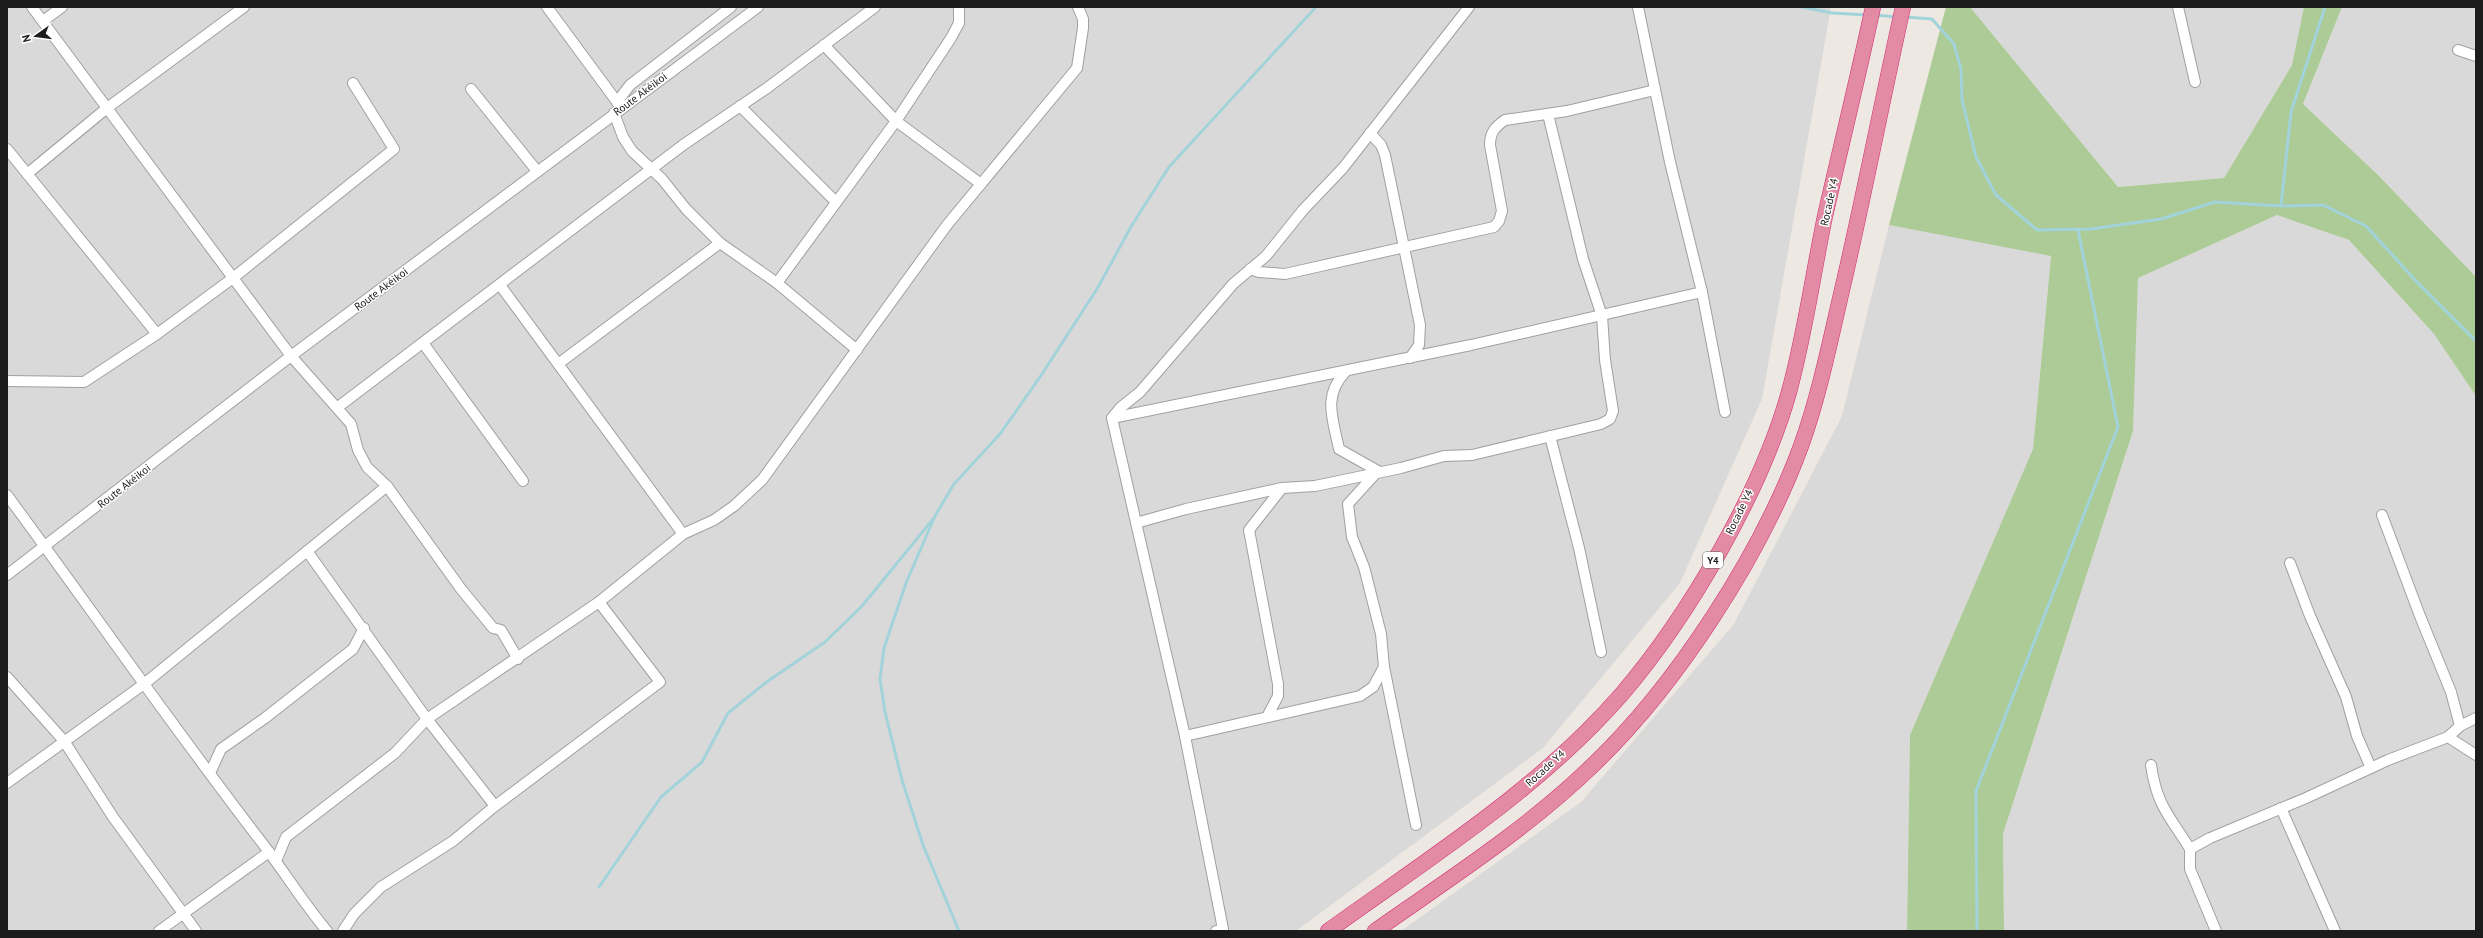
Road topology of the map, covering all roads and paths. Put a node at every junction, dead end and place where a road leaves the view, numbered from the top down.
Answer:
1 (32, 7) edge
2 (62, 7) edge
3 (244, 7) edge
4 (547, 7) edge
5 (731, 7) edge
6 (758, 7) edge
7 (875, 7) edge
8 (958, 7) edge
9 (1078, 7) edge
10 (1469, 7) edge
11 (1638, 7) edge
12 (1873, 7) edge
13 (1904, 7) edge
14 (2178, 7) edge
15 (43, 21) junction
16 (824, 44) junction
17 (2458, 50) dead end
18 (2476, 56) edge
19 (2195, 82) dead end
20 (353, 83) dead end
21 (471, 89) dead end
22 (1654, 90) junction
23 (740, 106) junction
24 (618, 107) junction
25 (107, 108) junction
26 (1548, 114) junction
27 (896, 121) junction
28 (1370, 133) junction
29 (7, 149) edge
30 (653, 170) junction
31 (537, 171) junction
32 (27, 174) junction
33 (981, 184) junction
34 (836, 202) junction
35 (720, 243) junction
36 (1405, 246) junction
37 (1250, 269) junction
38 (233, 278) junction
39 (777, 283) junction
40 (500, 285) junction
41 (1702, 292) junction
42 (1602, 316) junction
43 (157, 334) junction
44 (423, 344) junction
45 (858, 350) junction
46 (291, 356) junction
47 (1410, 358) junction
48 (558, 364) junction
49 (1346, 371) junction
50 (7, 381) edge
51 (338, 407) junction
52 (1725, 412) dead end
53 (1112, 418) junction
54 (1550, 436) junction
55 (1378, 471) junction
56 (522, 481) dead end
57 (387, 486) junction
58 (1282, 488) junction
59 (7, 495) edge
60 (2382, 515) dead end
61 (1136, 523) junction
62 (683, 534) junction
63 (45, 547) junction
64 (307, 551) junction
65 (2290, 563) dead end
66 (7, 575) edge
67 (599, 602) junction
68 (364, 628) junction
69 (1601, 652) dead end
70 (518, 659) junction
71 (1384, 667) junction
72 (7, 677) edge
73 (144, 684) junction
74 (1267, 717) junction
75 (2476, 718) edge
76 (427, 719) junction
77 (2460, 726) junction
78 (1185, 736) junction
79 (2448, 737) junction
80 (64, 741) junction
81 (2476, 755) edge
82 (2151, 765) dead end
83 (2371, 768) junction
84 (210, 774) junction
85 (7, 783) edge
86 (495, 806) junction
87 (2281, 808) junction
88 (1416, 825) dead end
89 (2190, 849) junction
90 (269, 852) junction
91 (276, 861) junction
92 (185, 914) junction
93 (159, 931) edge
94 (196, 931) edge
95 (327, 931) edge
96 (343, 931) edge
97 (1216, 931) edge
98 (1328, 931) edge
99 (1375, 931) edge
100 (2216, 931) edge
101 (2335, 931) edge

1 - 15 street
2 - 15 street
3 - 25 street
4 - 24 street
5 - 24 street, Route Akéikoi
6 - 24 street, Route Akéikoi
7 - 16 street
8 - 27 street
9 - 33 street
10 - 28 street
11 - 22 street
12 - 98 highway, Rocade Y4 / Y4
13 - 99 highway, Y4
14 - 19 street
15 - 25 street
16 - 23 street
16 - 27 street
17 - 18 street
20 - 38 street
21 - 31 street
22 - 26 street
22 - 41 street
23 - 30 street
23 - 34 street
24 - 30 street
24 - 31 street, Route Akéikoi
25 - 32 street
25 - 38 street
26 - 36 street
26 - 42 street
27 - 33 street
27 - 34 street
28 - 36 street
28 - 37 street
29 - 32 street
30 - 35 street
30 - 40 street
31 - 46 street, Route Akéikoi
32 - 43 street
33 - 45 street
34 - 39 street
35 - 39 street
35 - 48 street
36 - 37 street
36 - 47 street
37 - 53 street
38 - 43 street
38 - 46 street
39 - 45 street
40 - 44 street
40 - 48 street
41 - 42 street
41 - 52 street
42 - 47 street
42 - 54 street
43 - 50 street
44 - 51 street
44 - 56 street
45 - 62 street
46 - 51 street
46 - 63 street, Route Akéikoi
47 - 49 street
48 - 62 street
49 - 53 street
49 - 55 street
51 - 57 street
53 - 61 street
54 - 55 street
54 - 69 street
55 - 58 street
55 - 71 street
57 - 64 street
57 - 70 street
58 - 61 street
58 - 74 street
59 - 63 street
60 - 77 street
61 - 78 street
62 - 67 street
63 - 66 street, Route Akéikoi
63 - 73 street
64 - 68 street
64 - 73 street
65 - 83 street
67 - 70 street
67 - 86 street
68 - 76 street
68 - 84 street
70 - 76 street
71 - 74 street
71 - 88 street
72 - 80 street
73 - 80 street
73 - 84 street
74 - 78 street
75 - 77 street
76 - 86 street
76 - 91 street
77 - 79 street
78 - 97 street
79 - 81 street
79 - 83 street
80 - 85 street
80 - 92 street
82 - 89 street
83 - 87 street
84 - 90 street
86 - 96 street
87 - 89 street
87 - 101 street
89 - 100 street
90 - 91 street
90 - 92 street
91 - 95 street
92 - 93 street
92 - 94 street

